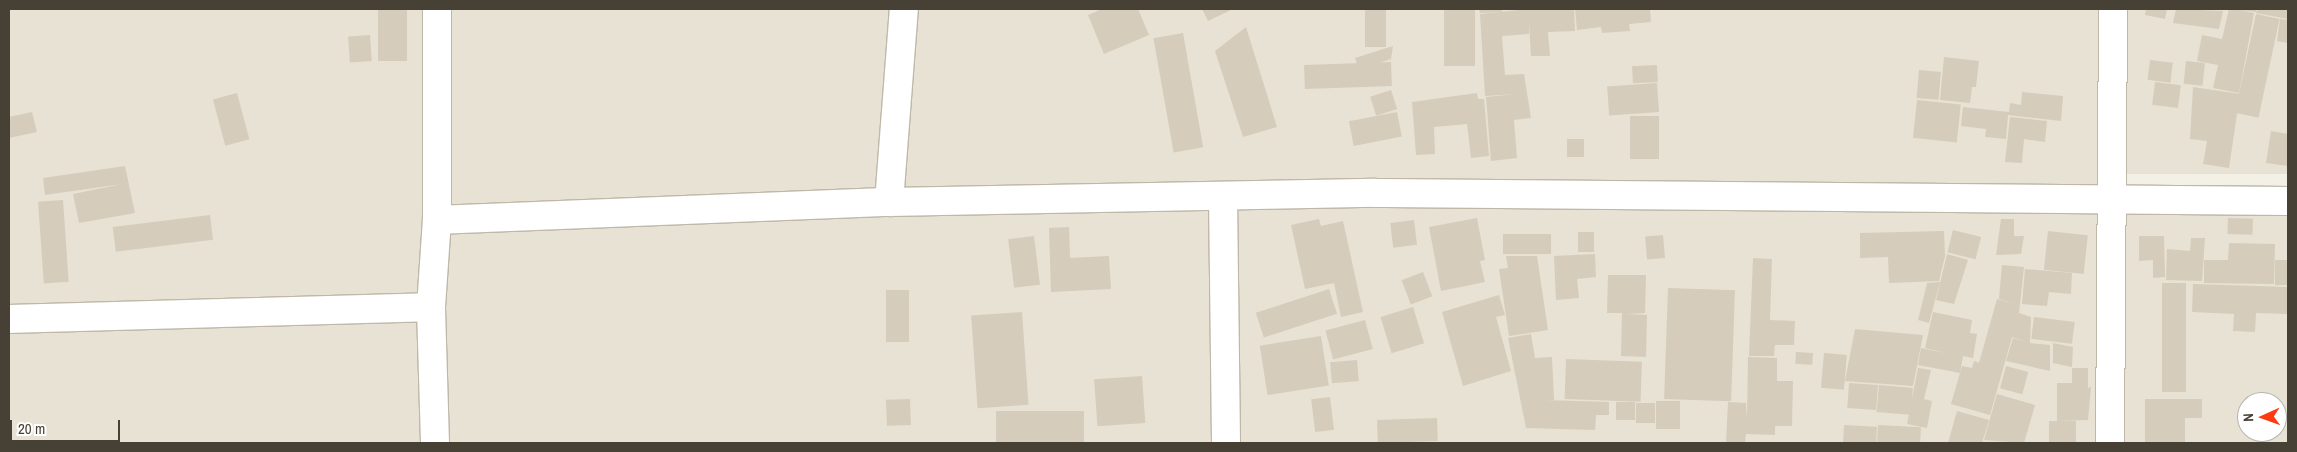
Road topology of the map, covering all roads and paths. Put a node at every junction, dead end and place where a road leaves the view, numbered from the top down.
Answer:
1 (437, 9) edge
2 (904, 9) edge
3 (2113, 9) edge
4 (1223, 196) junction
5 (2114, 200) junction
6 (2288, 201) edge
7 (889, 202) junction
8 (437, 220) junction
9 (431, 307) junction
10 (9, 319) edge
11 (434, 443) edge
12 (1226, 443) edge
13 (2110, 443) edge

1 - 8 street
2 - 7 street
3 - 5 street
4 - 5 street
4 - 7 street
4 - 12 street
5 - 6 street
5 - 13 street
7 - 8 street
8 - 9 street
9 - 10 street
9 - 11 street

